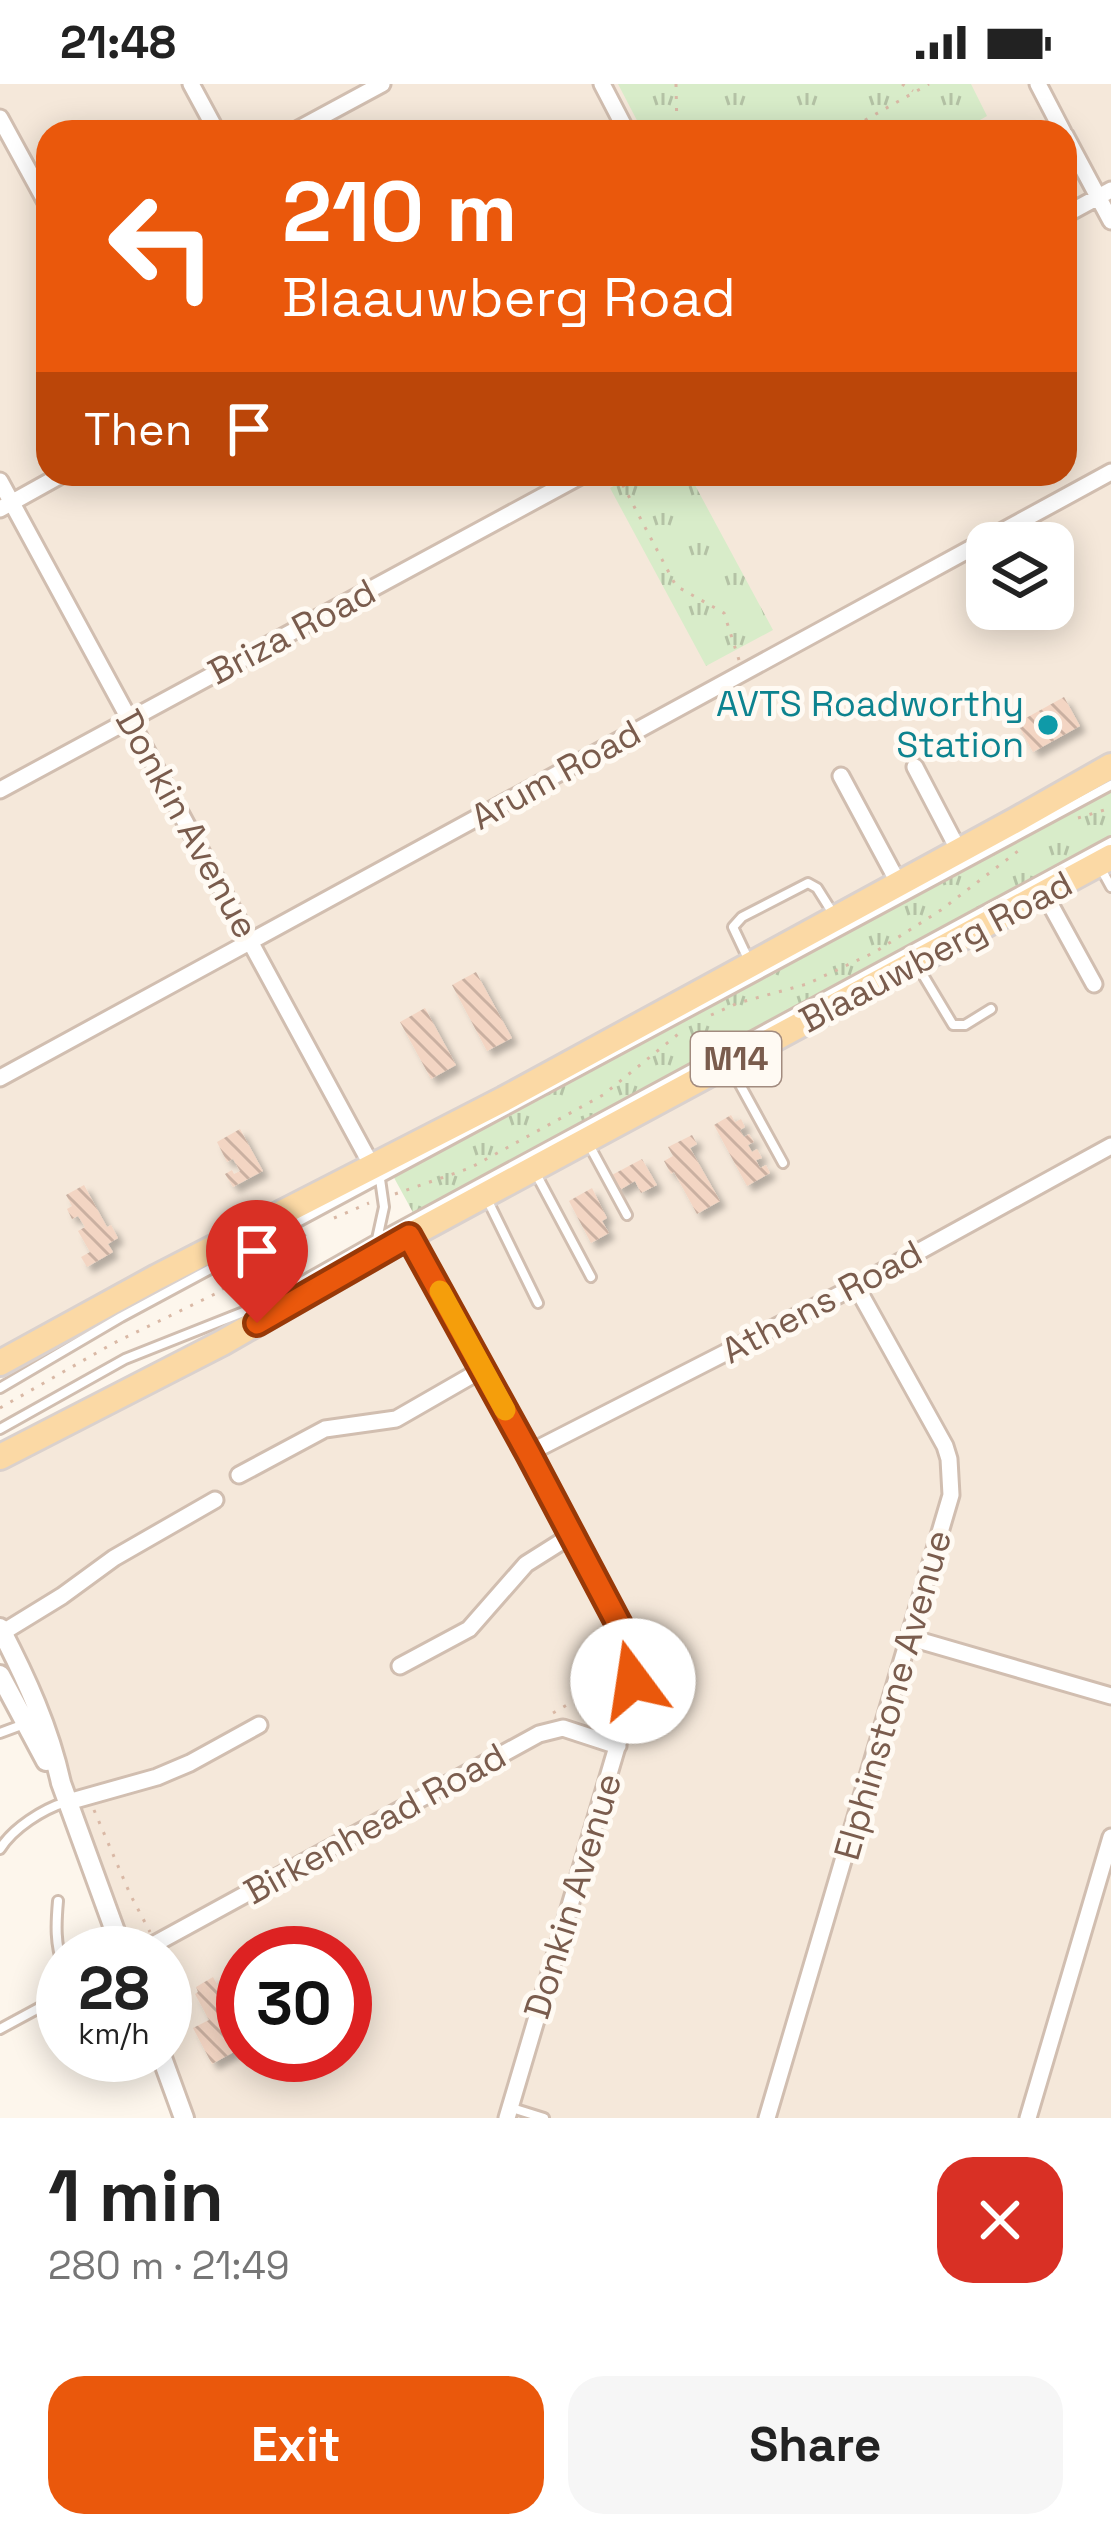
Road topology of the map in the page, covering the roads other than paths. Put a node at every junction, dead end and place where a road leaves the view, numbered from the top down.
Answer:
1 (191, 84) edge
2 (382, 84) edge
3 (602, 84) edge
4 (1038, 84) edge
5 (0, 118) edge
6 (210, 120) edge
7 (315, 120) edge
8 (622, 120) edge
9 (1057, 120) edge
10 (1077, 154) edge
11 (36, 184) edge
12 (1104, 194) edge
13 (1077, 209) edge
14 (1111, 220) edge
15 (1111, 472) edge
16 (0, 481) edge
17 (42, 486) edge
18 (562, 486) edge
19 (6, 506) edge
20 (129, 719) junction
21 (1111, 766) edge
22 (915, 767) dead end
23 (841, 776) dead end
24 (1111, 785) edge
25 (0, 790) edge
26 (959, 851) junction
27 (1106, 854) edge
28 (898, 884) junction
29 (1111, 887) edge
30 (1044, 893) junction
31 (836, 918) junction
32 (252, 942) junction
33 (916, 963) junction
34 (751, 964) junction
35 (1094, 984) dead end
36 (992, 1010) dead end
37 (729, 1064) junction
38 (0, 1078) edge
39 (586, 1140) junction
40 (1111, 1145) edge
41 (783, 1163) dead end
42 (533, 1169) junction
43 (377, 1174) junction
44 (485, 1195) junction
45 (316, 1197) junction
46 (627, 1215) dead end
47 (409, 1236) junction
48 (377, 1239) junction
49 (239, 1253) junction
50 (363, 1263) junction
51 (591, 1277) dead end
52 (856, 1286) junction
53 (538, 1303) dead end
54 (259, 1306) junction
55 (0, 1363) edge
56 (483, 1370) junction
57 (0, 1388) edge
58 (0, 1429) edge
59 (529, 1454) junction
60 (0, 1456) edge
61 (239, 1475) dead end
62 (215, 1500) dead end
63 (572, 1534) junction
64 (910, 1638) junction
65 (2, 1640) edge
66 (400, 1666) dead end
67 (1, 1680) edge
68 (1111, 1696) edge
69 (33, 1720) junction
70 (259, 1725) dead end
71 (0, 1732) edge
72 (618, 1746) junction
73 (64, 1793) junction
74 (1111, 1838) edge
75 (0, 1849) edge
76 (58, 1901) dead end
77 (56, 1926) edge
78 (113, 1926) edge
79 (187, 1926) edge
80 (36, 2010) edge
81 (0, 2029) edge
82 (170, 2082) edge
83 (509, 2113) edge
84 (184, 2118) edge
85 (544, 2118) edge
86 (767, 2118) edge
87 (1029, 2118) edge

1 - 6 street
2 - 7 street
3 - 8 street
4 - 9 street
5 - 11 street
10 - 12 street
12 - 13 street
12 - 14 street
15 - 32 street, Arum Road
16 - 19 street, Donkin Avenue
17 - 19 street
18 - 20 street, Briza Road
19 - 20 street, Donkin Avenue
20 - 25 street, Briza Road
20 - 32 street, Donkin Avenue
21 - 26 main road, M14
22 - 26 street
23 - 28 street
24 - 43 lane
26 - 28 main road, M14
27 - 29 lane
27 - 30 main road, Blaauwberg Road / M14
27 - 48 lane
28 - 31 main road, M14
30 - 33 main road, Blaauwberg Road / M14
30 - 35 street
31 - 34 main road, M14
31 - 34 lane
32 - 38 street, Arum Road
32 - 43 street, Donkin Avenue
33 - 36 lane
33 - 37 main road, Blaauwberg Road / M14
34 - 43 main road, M14
37 - 39 main road, Blaauwberg Road / M14
37 - 41 lane
39 - 42 main road, Blaauwberg Road / M14
39 - 46 lane
40 - 52 street, Athens Road
42 - 44 main road, Blaauwberg Road / M14
42 - 51 lane
43 - 45 main road, M14
43 - 48 lane
43 - 49 lane
44 - 47 main road, Blaauwberg Road / M14
44 - 53 lane
45 - 49 lane
45 - 55 main road, M14
47 - 50 main road, Blaauwberg Road / M14
47 - 56 street, Donkin Avenue
48 - 54 lane
49 - 54 lane
49 - 57 lane
50 - 54 lane
50 - 60 main road, Blaauwberg Road / M14
52 - 59 street, Athens Road
52 - 64 street, Elphinstone Avenue
54 - 58 lane
56 - 59 street, Donkin Avenue
56 - 61 street
59 - 63 street, Donkin Avenue
62 - 65 street
63 - 66 street
63 - 72 street, Donkin Avenue
64 - 68 street
64 - 86 street, Elphinstone Avenue
65 - 69 street
67 - 69 street
69 - 71 lane
69 - 73 street
70 - 73 street
72 - 79 street, Birkenhead Road
72 - 83 street, Donkin Avenue
73 - 75 lane
73 - 78 street
74 - 87 street
76 - 77 lane
80 - 81 lane
82 - 84 street
83 - 85 lane, Donkin Avenue

